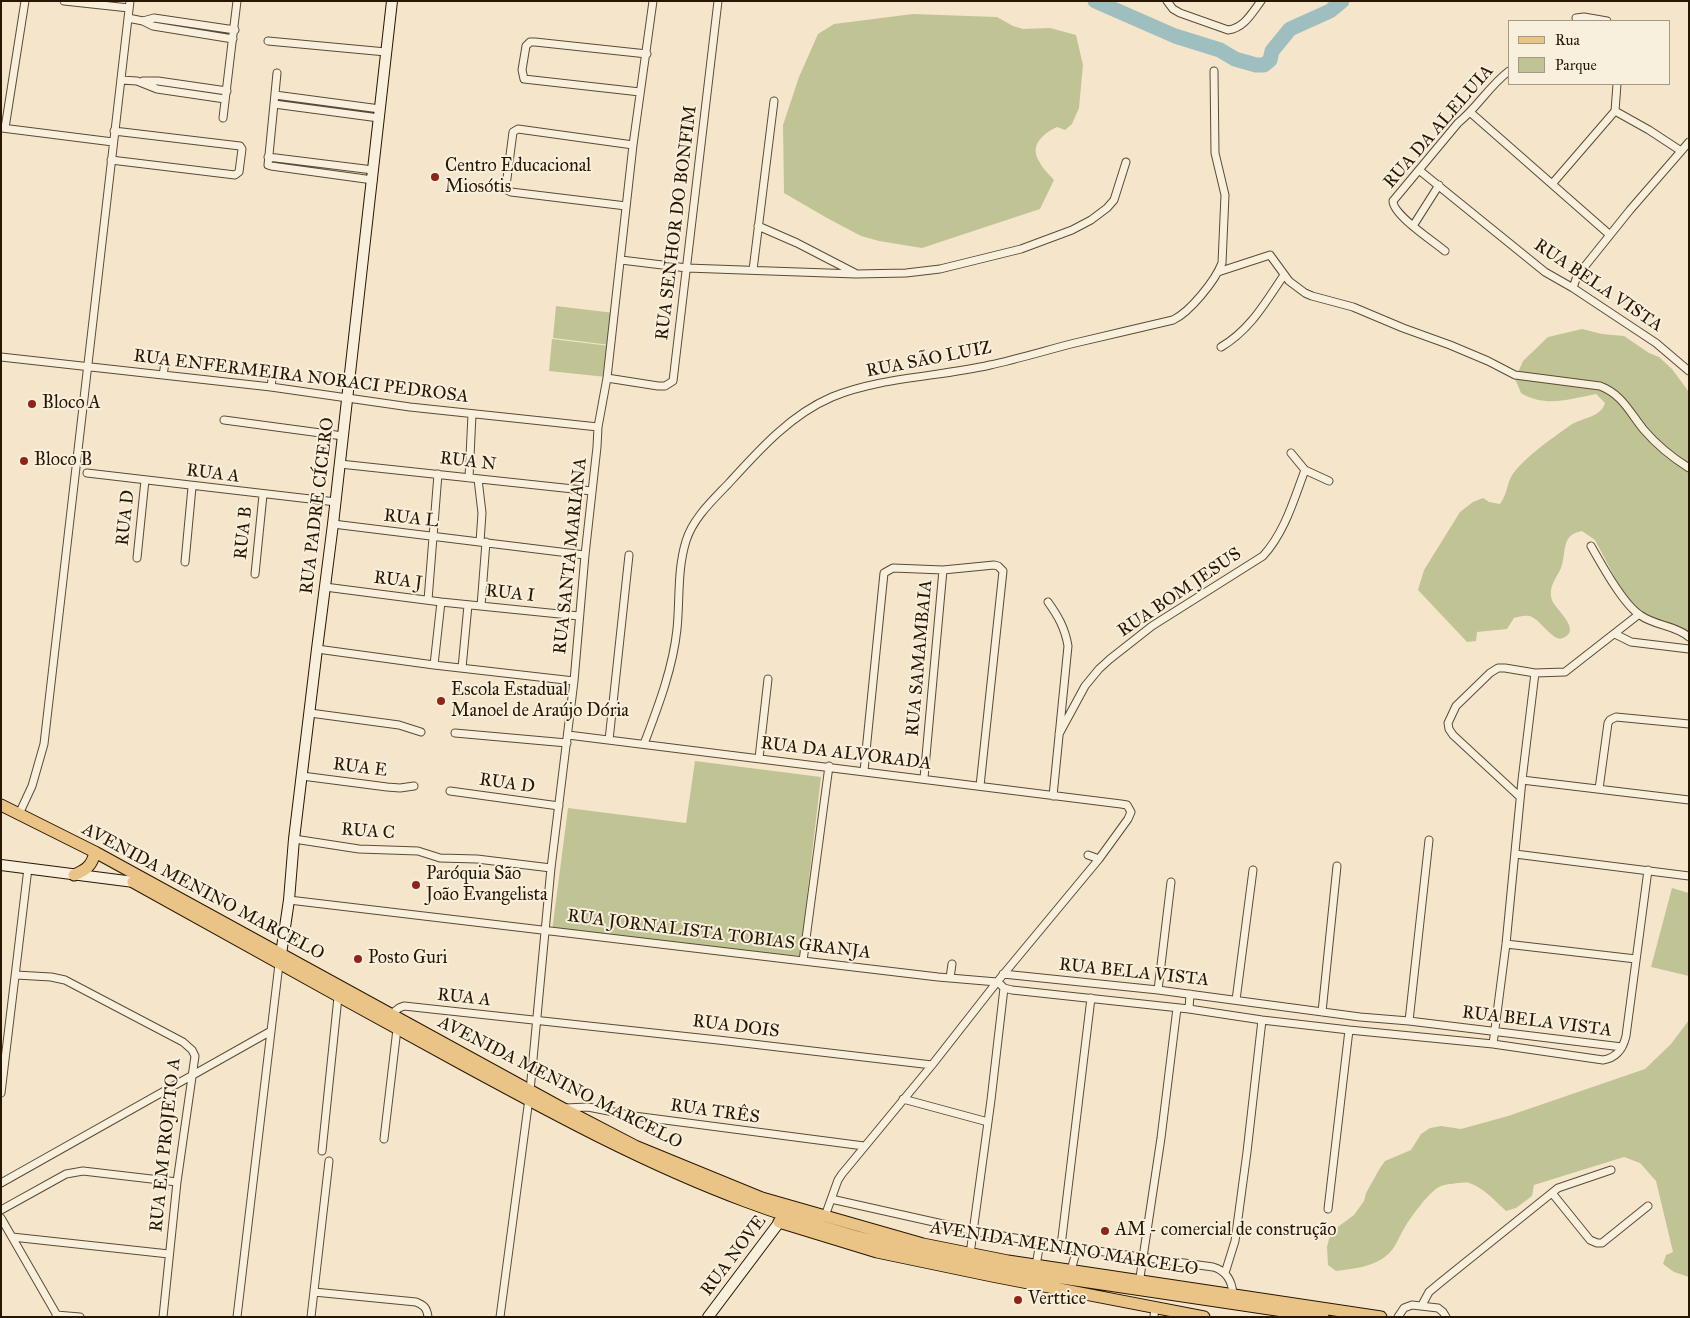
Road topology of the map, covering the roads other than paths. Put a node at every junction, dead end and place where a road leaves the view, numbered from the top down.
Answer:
1 (25, 1) edge
2 (64, 1) edge
3 (392, 1) edge
4 (653, 1) edge
5 (718, 1) edge
6 (1167, 1) edge
7 (1261, 1) edge
8 (237, 2) edge
9 (130, 5) edge
10 (128, 18) junction
11 (1576, 18) dead end
12 (1601, 20) edge
13 (143, 21) junction
14 (235, 30) junction
15 (233, 38) junction
16 (268, 41) dead end
17 (386, 52) junction
18 (646, 54) junction
19 (1214, 71) dead end
20 (1508, 72) edge
21 (277, 74) dead end
22 (121, 80) junction
23 (137, 81) junction
24 (1615, 85) edge
25 (226, 91) junction
26 (640, 92) junction
27 (275, 94) junction
28 (225, 99) junction
29 (774, 101) dead end
30 (274, 104) junction
31 (1615, 111) junction
32 (1471, 113) junction
33 (380, 114) junction
34 (223, 118) dead end
35 (3, 128) edge
36 (114, 131) junction
37 (113, 142) junction
38 (1689, 142) edge
39 (633, 145) junction
40 (1681, 151) junction
41 (111, 160) junction
42 (1126, 162) dead end
43 (1420, 170) junction
44 (373, 175) junction
45 (1552, 184) junction
46 (1439, 185) junction
47 (626, 206) junction
48 (758, 226) junction
49 (1413, 226) junction
50 (1610, 235) junction
51 (1445, 251) dead end
52 (621, 260) junction
53 (687, 268) junction
54 (754, 270) junction
55 (1218, 272) junction
56 (856, 274) junction
57 (1284, 275) junction
58 (1573, 288) junction
59 (1221, 347) dead end
60 (1, 357) edge
61 (165, 363) dead end
62 (89, 366) junction
63 (1689, 371) edge
64 (164, 375) junction
65 (607, 378) junction
66 (272, 379) dead end
67 (271, 388) junction
68 (347, 397) junction
69 (472, 414) junction
70 (224, 420) dead end
71 (598, 426) junction
72 (343, 436) junction
73 (1291, 453) dead end
74 (340, 464) junction
75 (1689, 468) edge
76 (1305, 470) junction
77 (87, 473) dead end
78 (438, 474) junction
79 (468, 478) junction
80 (478, 479) junction
81 (144, 480) junction
82 (1328, 481) dead end
83 (192, 487) junction
84 (592, 491) junction
85 (263, 495) junction
86 (336, 502) junction
87 (333, 524) junction
88 (434, 537) junction
89 (483, 542) junction
90 (1590, 546) dead end
91 (585, 555) junction
92 (629, 555) dead end
93 (137, 558) dead end
94 (185, 562) dead end
95 (943, 570) junction
96 (255, 574) dead end
97 (325, 587) junction
98 (428, 600) junction
99 (441, 602) junction
100 (1048, 602) dead end
101 (468, 605) junction
102 (481, 606) junction
103 (1638, 614) junction
104 (579, 616) junction
105 (1615, 634) junction
106 (1689, 637) edge
107 (317, 649) junction
108 (1689, 649) edge
109 (434, 665) junction
110 (462, 668) junction
111 (1535, 673) junction
112 (768, 679) dead end
113 (574, 680) junction
114 (310, 713) junction
115 (1689, 724) edge
116 (421, 732) dead end
117 (455, 733) dead end
118 (1059, 734) junction
119 (568, 735) junction
120 (608, 740) junction
121 (567, 743) junction
122 (644, 744) junction
123 (759, 758) junction
124 (829, 766) junction
125 (864, 771) junction
126 (302, 776) junction
127 (924, 778) junction
128 (1522, 780) junction
129 (414, 786) dead end
130 (980, 786) junction
131 (1599, 789) junction
132 (450, 791) dead end
133 (1053, 796) junction
134 (1520, 797) junction
135 (1689, 800) edge
136 (1, 805) edge
137 (560, 806) junction
138 (1, 812) edge
139 (20, 814) junction
140 (294, 839) junction
141 (1429, 840) dead end
142 (1515, 854) junction
143 (1088, 855) dead end
144 (94, 856) junction
145 (1099, 858) junction
146 (1, 865) edge
147 (1337, 866) dead end
148 (28, 868) junction
149 (551, 868) junction
150 (1253, 870) dead end
151 (1648, 870) junction
152 (74, 875) junction
153 (1689, 876) edge
154 (134, 882) junction
155 (1171, 882) dead end
156 (289, 900) junction
157 (545, 931) junction
158 (1506, 944) junction
159 (1636, 958) junction
160 (280, 959) junction
161 (803, 961) junction
162 (952, 964) dead end
163 (1003, 974) junction
164 (16, 975) junction
165 (950, 978) junction
166 (997, 982) junction
167 (1004, 988) junction
168 (1158, 990) junction
169 (1190, 994) junction
170 (338, 997) junction
171 (1091, 998) junction
172 (1236, 1000) junction
173 (1177, 1008) junction
174 (1189, 1009) junction
175 (1322, 1012) junction
176 (390, 1015) junction
177 (1360, 1017) junction
178 (537, 1020) junction
179 (1262, 1020) junction
180 (1409, 1021) junction
181 (397, 1029) junction
182 (1349, 1030) junction
183 (271, 1031) junction
184 (1358, 1031) junction
185 (1495, 1031) junction
186 (1493, 1044) junction
187 (1622, 1047) junction
188 (932, 1065) junction
189 (192, 1077) junction
190 (1, 1093) edge
191 (529, 1095) junction
192 (903, 1099) junction
193 (562, 1108) junction
194 (988, 1122) junction
195 (384, 1139) dead end
196 (864, 1146) junction
197 (322, 1151) dead end
198 (329, 1162) dead end
199 (1611, 1170) dead end
200 (177, 1182) junction
201 (1, 1183) edge
202 (1552, 1193) junction
203 (831, 1199) junction
204 (1648, 1206) dead end
205 (1, 1210) edge
206 (1328, 1210) dead end
207 (825, 1216) junction
208 (1, 1218) edge
209 (782, 1218) junction
210 (974, 1230) junction
211 (852, 1234) junction
212 (12, 1237) junction
213 (1040, 1243) junction
214 (1061, 1246) junction
215 (866, 1249) junction
216 (1077, 1249) junction
217 (169, 1254) junction
218 (970, 1254) junction
219 (1144, 1258) junction
220 (1036, 1265) junction
221 (1072, 1270) junction
222 (1225, 1273) junction
223 (1141, 1286) junction
224 (314, 1292) junction
225 (1233, 1294) junction
226 (1178, 1295) junction
227 (1422, 1305) junction
228 (1154, 1312) edge
229 (1356, 1315) edge
230 (57, 1316) edge
231 (428, 1316) edge
232 (80, 1317) edge
233 (163, 1317) edge
234 (237, 1317) edge
235 (311, 1317) edge
236 (500, 1317) edge
237 (708, 1317) edge
238 (1204, 1317) edge
239 (1212, 1317) edge
240 (1323, 1317) edge
241 (1381, 1317) edge
242 (1398, 1317) edge
243 (1446, 1317) edge

1 - 35 street
2 - 9 street
3 - 17 street, RUA PADRE CÍCERO
4 - 18 street, RUA SANTA MARIANA
5 - 53 street, RUA SENHOR DO BONFIM
6 - 7 street
8 - 14 street
9 - 10 street
10 - 13 street
10 - 22 street
11 - 12 street
13 - 14 street
13 - 15 street
14 - 15 street
15 - 25 street
16 - 17 street
17 - 33 street, RUA PADRE CÍCERO
18 - 26 street, RUA SANTA MARIANA
18 - 26 street
19 - 55 street, RUA SÃO LUIZ
20 - 32 street, RUA DA ALELUIA
21 - 27 street
22 - 23 street
22 - 36 street
23 - 25 street
23 - 28 street
24 - 31 street
25 - 28 street
26 - 39 street, RUA SANTA MARIANA
27 - 30 street
27 - 33 street
28 - 34 street
29 - 48 street
30 - 33 street
30 - 44 street
31 - 40 street
31 - 45 street
32 - 43 street, RUA DA ALELUIA
32 - 45 street
33 - 44 street, RUA PADRE CÍCERO
35 - 37 street
36 - 37 street
36 - 41 street
37 - 41 street
38 - 40 street
39 - 47 street, RUA SANTA MARIANA
39 - 47 street
40 - 50 street
41 - 62 street
42 - 56 street
43 - 46 street, RUA BELA VISTA
43 - 49 street, RUA DA ALELUIA
44 - 68 street, RUA PADRE CÍCERO
45 - 50 street
46 - 49 street
46 - 58 street, RUA BELA VISTA
47 - 52 street, RUA SANTA MARIANA
48 - 54 street
48 - 56 street
49 - 51 street
50 - 58 street
52 - 53 street
52 - 65 street, RUA SANTA MARIANA
53 - 54 street
53 - 65 street, RUA SENHOR DO BONFIM
54 - 56 street
55 - 57 street
55 - 122 street, RUA SÃO LUIZ
57 - 59 street
57 - 75 street
58 - 63 street, RUA BELA VISTA
60 - 62 street, RUA ENFERMEIRA NORACI PEDROSA
61 - 64 street
62 - 64 street, RUA ENFERMEIRA NORACI PEDROSA
62 - 139 street
64 - 67 street, RUA ENFERMEIRA NORACI PEDROSA
65 - 71 street, RUA SANTA MARIANA
66 - 67 street
67 - 68 street, RUA ENFERMEIRA NORACI PEDROSA
68 - 69 street, RUA ENFERMEIRA NORACI PEDROSA
68 - 72 street, RUA PADRE CÍCERO
69 - 71 street, RUA ENFERMEIRA NORACI PEDROSA
69 - 79 street
70 - 72 street
71 - 84 street, RUA SANTA MARIANA
72 - 74 street, RUA PADRE CÍCERO
73 - 76 street
74 - 78 street, RUA N
74 - 86 street, RUA PADRE CÍCERO
76 - 82 street
76 - 118 street, RUA BOM JESUS
77 - 81 street, RUA A
78 - 79 street, RUA N
78 - 88 street
79 - 80 street, RUA N
80 - 84 street, RUA N
80 - 89 street
81 - 83 street, RUA A
81 - 93 street, RUA D
83 - 85 street, RUA A
83 - 94 street
84 - 91 street, RUA SANTA MARIANA
85 - 86 street, RUA A
85 - 96 street, RUA B
86 - 87 street, RUA PADRE CÍCERO
87 - 88 street, RUA L
87 - 97 street, RUA PADRE CÍCERO
88 - 89 street, RUA L
88 - 98 street
89 - 91 street, RUA L
89 - 102 street
90 - 103 street
91 - 104 street, RUA SANTA MARIANA
92 - 120 street
95 - 125 street
95 - 127 street, RUA SAMAMBAIA
95 - 130 street
97 - 98 street, RUA J
97 - 107 street, RUA PADRE CÍCERO
98 - 99 street, RUA J
99 - 101 street, RUA J
99 - 109 street
100 - 118 street
101 - 102 street, RUA I
101 - 110 street
102 - 104 street, RUA I
103 - 105 street
103 - 106 street
104 - 113 street, RUA SANTA MARIANA
105 - 108 street
105 - 111 street
107 - 109 street
107 - 114 street, RUA PADRE CÍCERO
109 - 110 street
110 - 113 street
111 - 128 street
111 - 134 street
112 - 123 street
113 - 119 street, RUA SANTA MARIANA
114 - 116 street
114 - 126 street, RUA PADRE CÍCERO
115 - 131 street
117 - 121 street
118 - 133 street
119 - 120 street, RUA DA ALVORADA
119 - 121 street, RUA SANTA MARIANA
120 - 122 street, RUA DA ALVORADA
121 - 137 street, RUA SANTA MARIANA
122 - 123 street, RUA DA ALVORADA
123 - 124 street, RUA DA ALVORADA
124 - 125 street, RUA DA ALVORADA
124 - 161 street
125 - 127 street, RUA DA ALVORADA
126 - 129 street, RUA E
126 - 140 street, RUA PADRE CÍCERO
127 - 130 street, RUA DA ALVORADA
128 - 131 street
128 - 134 street
130 - 133 street, RUA DA ALVORADA
131 - 135 street
132 - 137 street, RUA D
133 - 145 street, RUA DA ALVORADA
134 - 142 street
136 - 139 main road, AVENIDA MENINO MARCELO
137 - 149 street, RUA SANTA MARIANA
138 - 144 main road, AVENIDA MENINO MARCELO
139 - 144 main road, AVENIDA MENINO MARCELO
140 - 149 street, RUA C
140 - 156 street, RUA PADRE CÍCERO
141 - 180 street
142 - 151 street
142 - 158 street
143 - 145 street
144 - 152 main road
144 - 154 main road, AVENIDA MENINO MARCELO
144 - 160 main road, AVENIDA MENINO MARCELO
145 - 163 street
146 - 148 street
147 - 175 street
148 - 152 street
148 - 164 street
149 - 157 street, RUA SANTA MARIANA
150 - 172 street
151 - 153 street
151 - 159 street
152 - 154 street
154 - 160 main road, AVENIDA MENINO MARCELO
155 - 168 street
156 - 157 street, RUA JORNALISTA TOBIAS GRANJA
156 - 160 street, RUA PADRE CÍCERO
157 - 161 street, RUA JORNALISTA TOBIAS GRANJA
157 - 178 street, RUA SANTA MARIANA
158 - 159 street
158 - 185 street
159 - 187 street
160 - 170 main road, AVENIDA MENINO MARCELO
160 - 176 main road, AVENIDA MENINO MARCELO
160 - 183 street
161 - 165 street, RUA JORNALISTA TOBIAS GRANJA
162 - 165 street
163 - 166 street
163 - 168 street, RUA BELA VISTA
164 - 189 street, RUA EM PROJETO A
164 - 190 street
165 - 166 street, RUA JORNALISTA TOBIAS GRANJA
166 - 167 street
166 - 188 street
167 - 171 street, RUA BELA VISTA
167 - 194 street
168 - 169 street, RUA BELA VISTA
169 - 172 street, RUA BELA VISTA
169 - 174 street
170 - 181 main road, AVENIDA MENINO MARCELO
170 - 197 street
171 - 173 street, RUA BELA VISTA
171 - 214 street
172 - 175 street, RUA BELA VISTA
173 - 174 street, RUA BELA VISTA
173 - 219 street
174 - 179 street, RUA BELA VISTA
175 - 177 street, RUA BELA VISTA
176 - 178 street, RUA A
176 - 191 main road, AVENIDA MENINO MARCELO
177 - 180 street, RUA BELA VISTA
177 - 184 street
178 - 188 street, RUA DOIS
178 - 191 street, RUA SANTA MARIANA
179 - 182 street, RUA BELA VISTA
179 - 222 street
180 - 185 street, RUA BELA VISTA
181 - 191 main road, AVENIDA MENINO MARCELO
181 - 195 street
182 - 184 street, RUA BELA VISTA
182 - 206 street
183 - 189 street
183 - 234 street
184 - 186 street, RUA BELA VISTA
185 - 186 street
185 - 187 street, RUA BELA VISTA
186 - 187 street, RUA BELA VISTA
188 - 192 street
189 - 200 street, RUA EM PROJETO A
189 - 201 street
191 - 193 main road, AVENIDA MENINO MARCELO
191 - 209 main road, AVENIDA MENINO MARCELO
191 - 236 street, RUA SANTA MARIANA
192 - 194 street
192 - 196 street
193 - 196 street, RUA TRÊS
193 - 207 main road, AVENIDA MENINO MARCELO
194 - 210 street
196 - 203 street
198 - 224 street
199 - 202 street
200 - 205 street
200 - 217 street, RUA EM PROJETO A
202 - 204 street
202 - 227 street
203 - 207 street
203 - 210 street
207 - 218 main road, AVENIDA MENINO MARCELO
208 - 212 street
209 - 211 main road, AVENIDA MENINO MARCELO
209 - 215 main road
209 - 237 street, RUA NOVE
210 - 213 street
210 - 218 street
211 - 215 main road
211 - 223 main road, AVENIDA MENINO MARCELO
212 - 217 street
212 - 230 street
213 - 214 street
213 - 220 street
214 - 216 street
215 - 228 main road
216 - 219 street
216 - 221 street
217 - 233 street, RUA EM PROJETO A
218 - 220 main road, AVENIDA MENINO MARCELO
219 - 222 street
219 - 223 street
220 - 221 main road, AVENIDA MENINO MARCELO
221 - 223 main road, AVENIDA MENINO MARCELO
222 - 225 street
223 - 225 main road, AVENIDA MENINO MARCELO
223 - 226 main road, AVENIDA MENINO MARCELO
223 - 228 main road
224 - 231 street
224 - 235 street
225 - 229 main road, AVENIDA MENINO MARCELO
226 - 239 main road
226 - 240 main road, AVENIDA MENINO MARCELO
227 - 242 street
227 - 243 street
228 - 238 main road
229 - 241 main road, AVENIDA MENINO MARCELO
230 - 232 street

